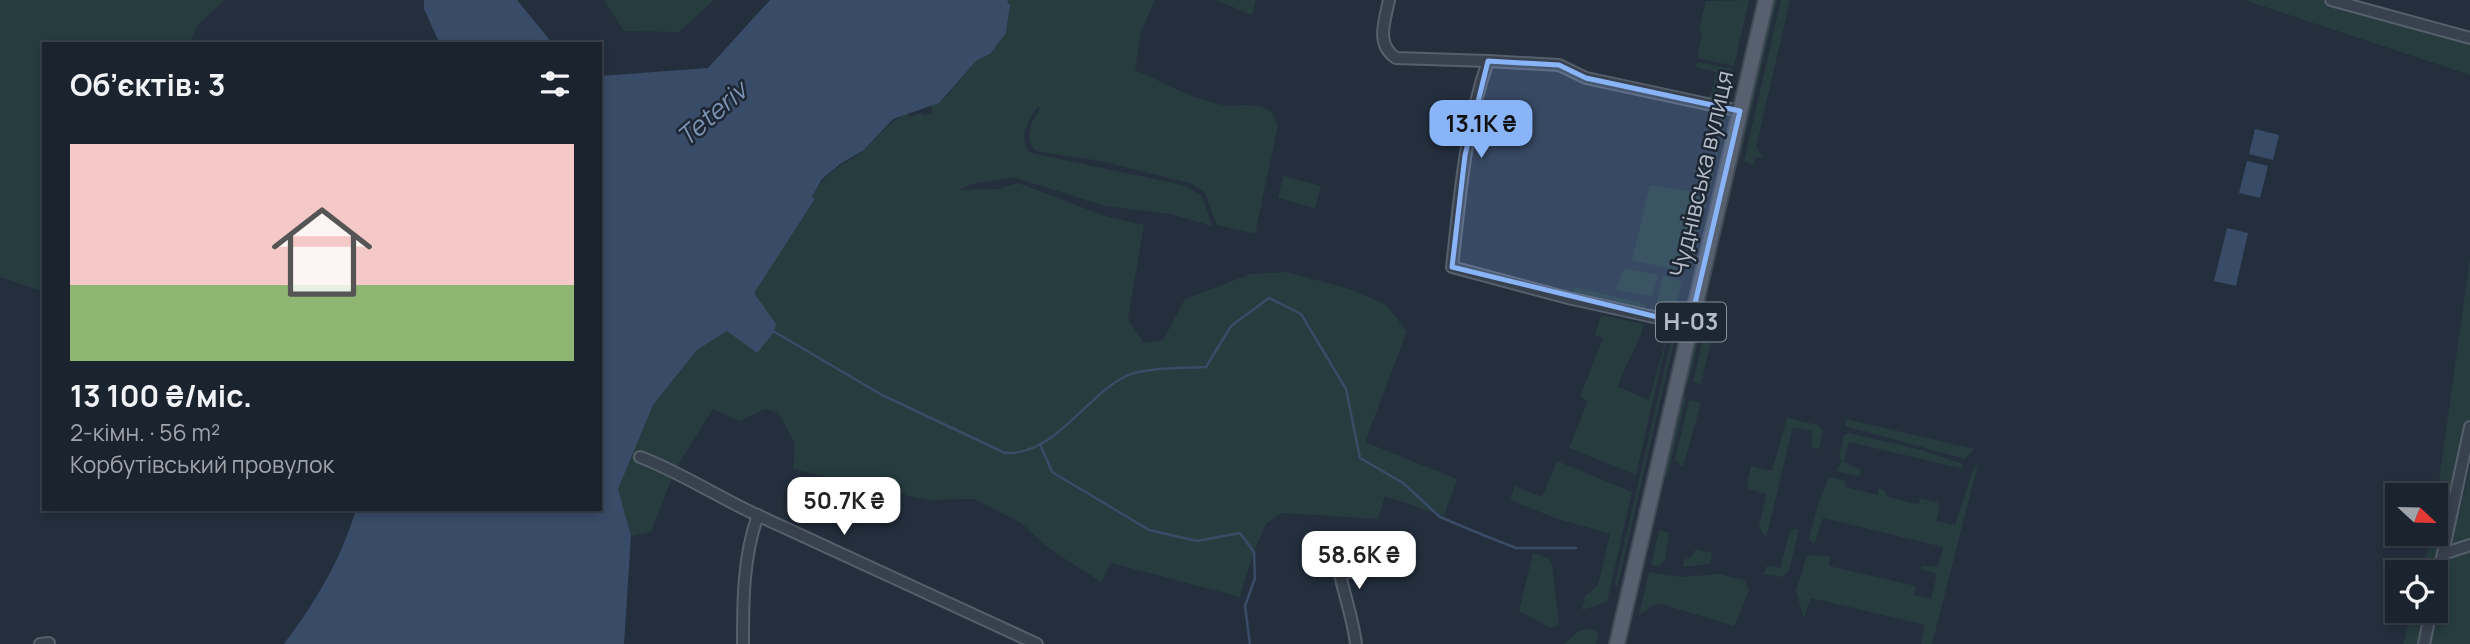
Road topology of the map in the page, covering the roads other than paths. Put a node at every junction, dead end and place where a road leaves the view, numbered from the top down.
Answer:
1 (1389, 0) edge
2 (1759, 0) edge
3 (1766, 0) edge
4 (2331, 0) edge
5 (2470, 38) edge
6 (1488, 61) junction
7 (1737, 110) junction
8 (1687, 324) junction
9 (2469, 433) edge
10 (640, 457) dead end
11 (758, 515) junction
12 (2470, 545) edge
13 (2443, 554) junction
14 (1402, 556) dead end
15 (2442, 560) edge
16 (2428, 623) edge
17 (743, 644) edge
18 (1037, 644) edge
19 (1356, 644) edge
20 (1611, 644) edge
21 (1617, 644) edge
22 (2424, 644) edge

1 - 6 street
2 - 7 main road, Чуднівська вулиця / Н-03
3 - 7 main road, Чуднівська вулиця / Н-03
4 - 5 street
6 - 7 street
6 - 8 street
7 - 8 main road, Чуднівська вулиця / Н-03
8 - 20 main road, Чуднівська вулиця / Н-03
8 - 21 main road, Чуднівська вулиця / Н-03
9 - 13 street
10 - 11 street
11 - 17 street
11 - 18 street
12 - 13 street
13 - 15 street
14 - 19 street
16 - 22 street

